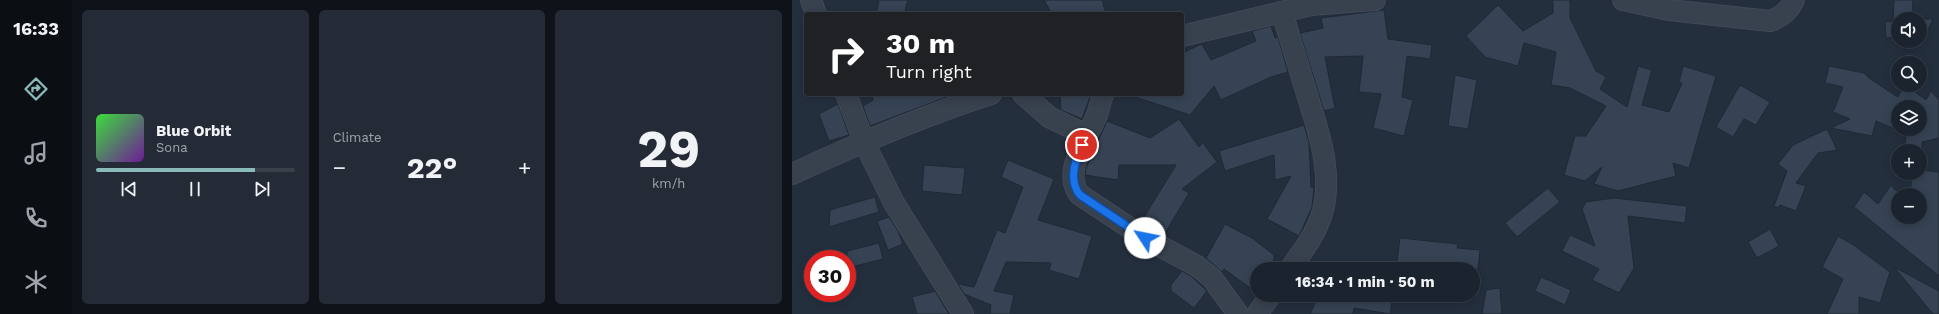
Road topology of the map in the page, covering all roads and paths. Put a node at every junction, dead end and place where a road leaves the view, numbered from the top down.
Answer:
1 (811, 0) edge
2 (1375, 0) edge
3 (1623, 0) edge
4 (1794, 0) edge
5 (815, 12) edge
6 (1282, 12) junction
7 (1184, 36) edge
8 (847, 96) edge
9 (985, 96) edge
10 (1025, 96) edge
11 (1102, 96) edge
12 (1086, 136) junction
13 (864, 142) junction
14 (792, 174) edge
15 (1295, 262) edge
16 (1265, 302) edge
17 (963, 314) edge
18 (1238, 314) edge
19 (1257, 314) edge

1 - 5 street
2 - 6 street
3 - 4 street
6 - 7 street
6 - 15 street
8 - 13 street
9 - 13 street
10 - 12 street
11 - 12 street
12 - 18 street
13 - 14 street
13 - 17 street
16 - 19 street

